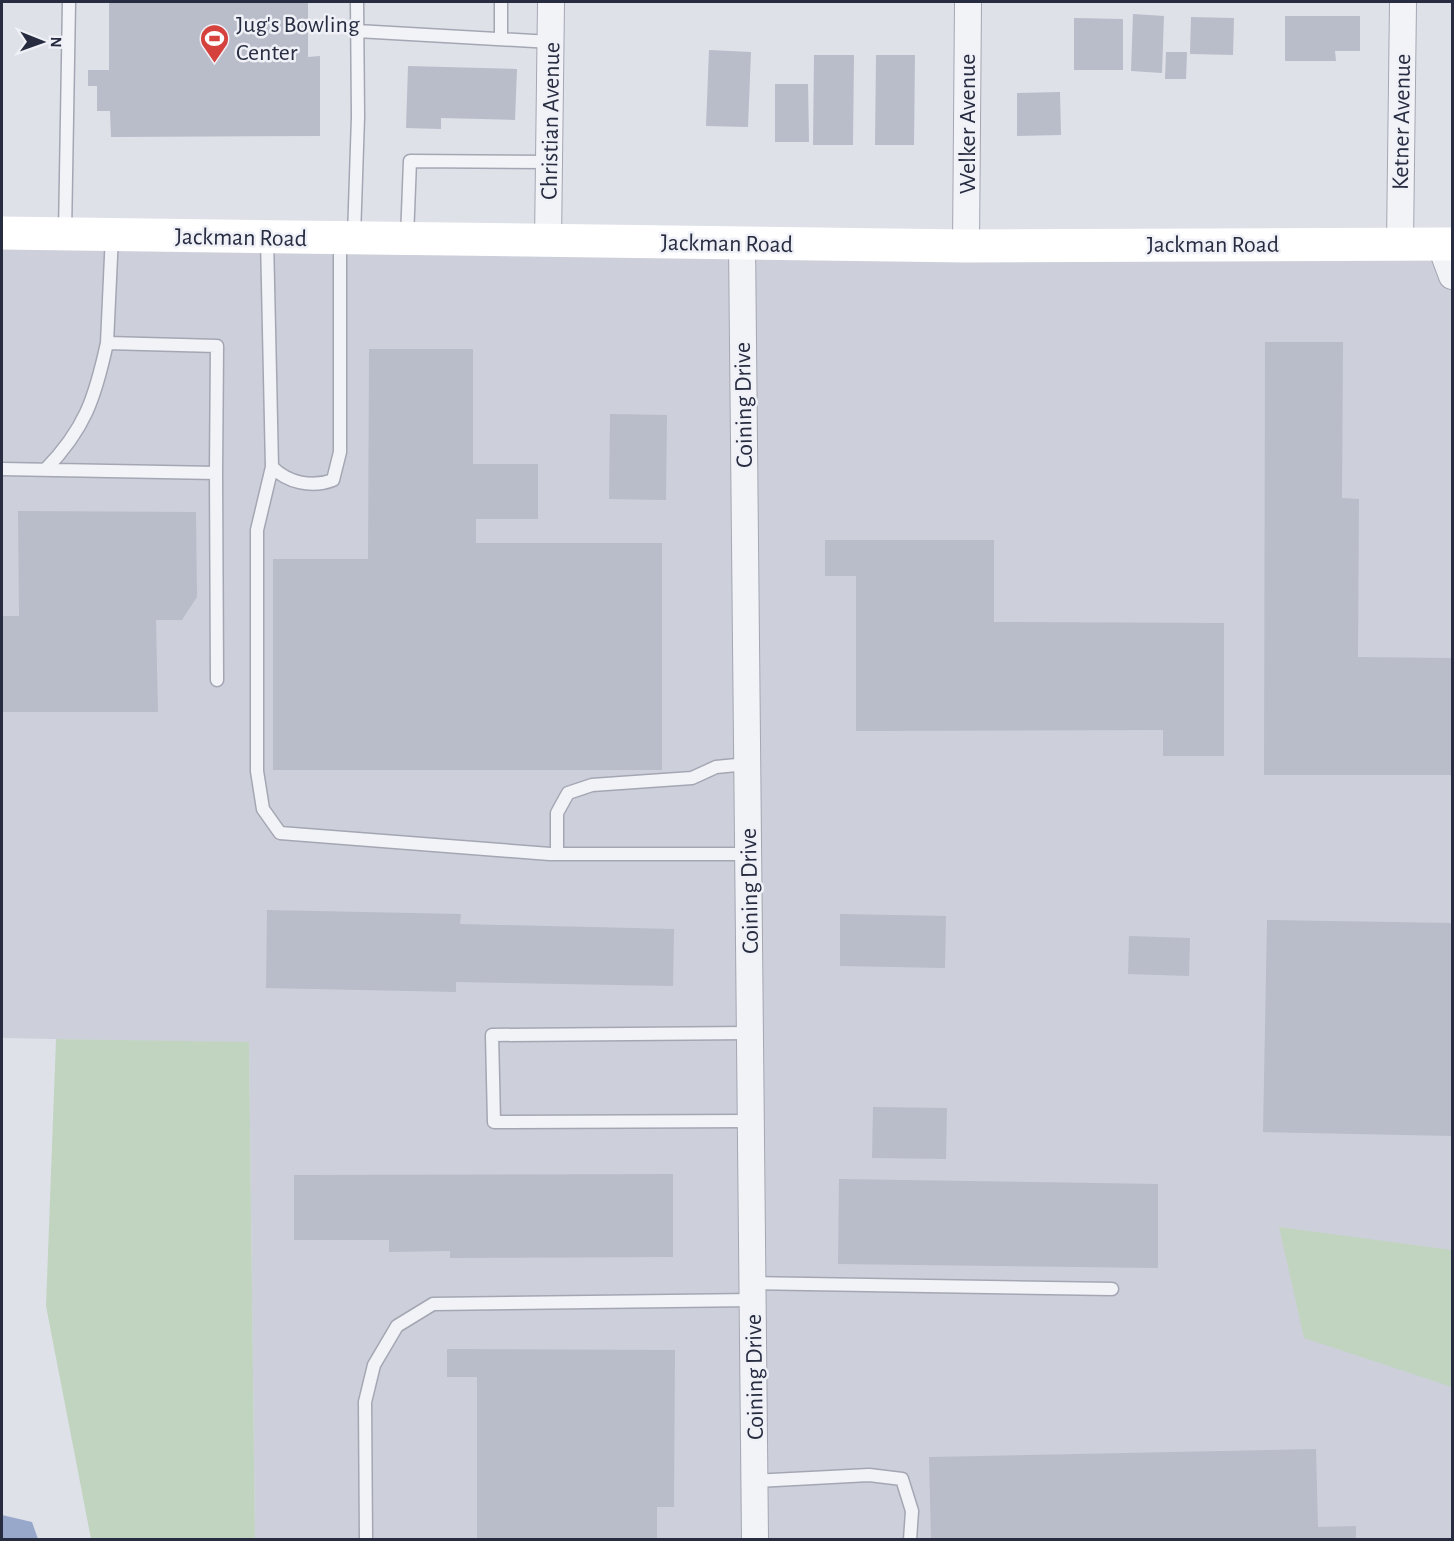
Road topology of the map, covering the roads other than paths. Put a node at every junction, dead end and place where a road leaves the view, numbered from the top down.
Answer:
1 (69, 2) edge
2 (357, 2) edge
3 (501, 2) edge
4 (551, 2) edge
5 (968, 2) edge
6 (1403, 2) edge
7 (357, 31) junction
8 (501, 39) junction
9 (551, 42) junction
10 (549, 162) junction
11 (2, 233) edge
12 (65, 234) junction
13 (112, 235) junction
14 (267, 237) junction
15 (347, 238) junction
16 (407, 239) junction
17 (548, 241) junction
18 (742, 243) junction
19 (1400, 243) junction
20 (1446, 244) edge
21 (966, 246) junction
22 (1452, 276) edge
23 (107, 343) junction
24 (272, 467) junction
25 (2, 469) edge
26 (45, 470) junction
27 (216, 473) junction
28 (217, 680) dead end
29 (747, 764) junction
30 (557, 854) junction
31 (748, 854) junction
32 (750, 1033) junction
33 (751, 1121) junction
34 (1112, 1289) dead end
35 (753, 1291) junction
36 (755, 1481) junction
37 (366, 1539) edge
38 (755, 1539) edge
39 (910, 1539) edge

1 - 12 lane
2 - 7 lane
3 - 8 lane
4 - 9 street, Christian Avenue
5 - 21 street, Welker Avenue
6 - 19 street, Ketner Avenue
7 - 8 lane
7 - 15 lane
8 - 9 lane
9 - 10 street, Christian Avenue
10 - 16 lane
10 - 17 street, Christian Avenue
11 - 12 main road, Jackman Road
12 - 13 main road, Jackman Road
13 - 14 main road, Jackman Road
13 - 23 lane
14 - 15 main road, Jackman Road
14 - 24 lane
15 - 16 main road, Jackman Road
15 - 24 lane
16 - 17 main road, Jackman Road
17 - 18 main road, Jackman Road
18 - 21 main road, Jackman Road
18 - 29 street, Coining Drive
19 - 20 main road, Jackman Road
19 - 21 main road, Jackman Road
20 - 22 street
23 - 26 lane
23 - 27 lane
24 - 30 lane
25 - 26 lane
26 - 27 lane
27 - 28 lane
29 - 30 lane
29 - 31 street, Coining Drive
30 - 31 lane
31 - 32 street, Coining Drive
32 - 33 street, Coining Drive
32 - 33 lane
33 - 35 street, Coining Drive
34 - 35 lane
35 - 36 street, Coining Drive
35 - 37 lane
36 - 38 street, Coining Drive
36 - 39 lane

